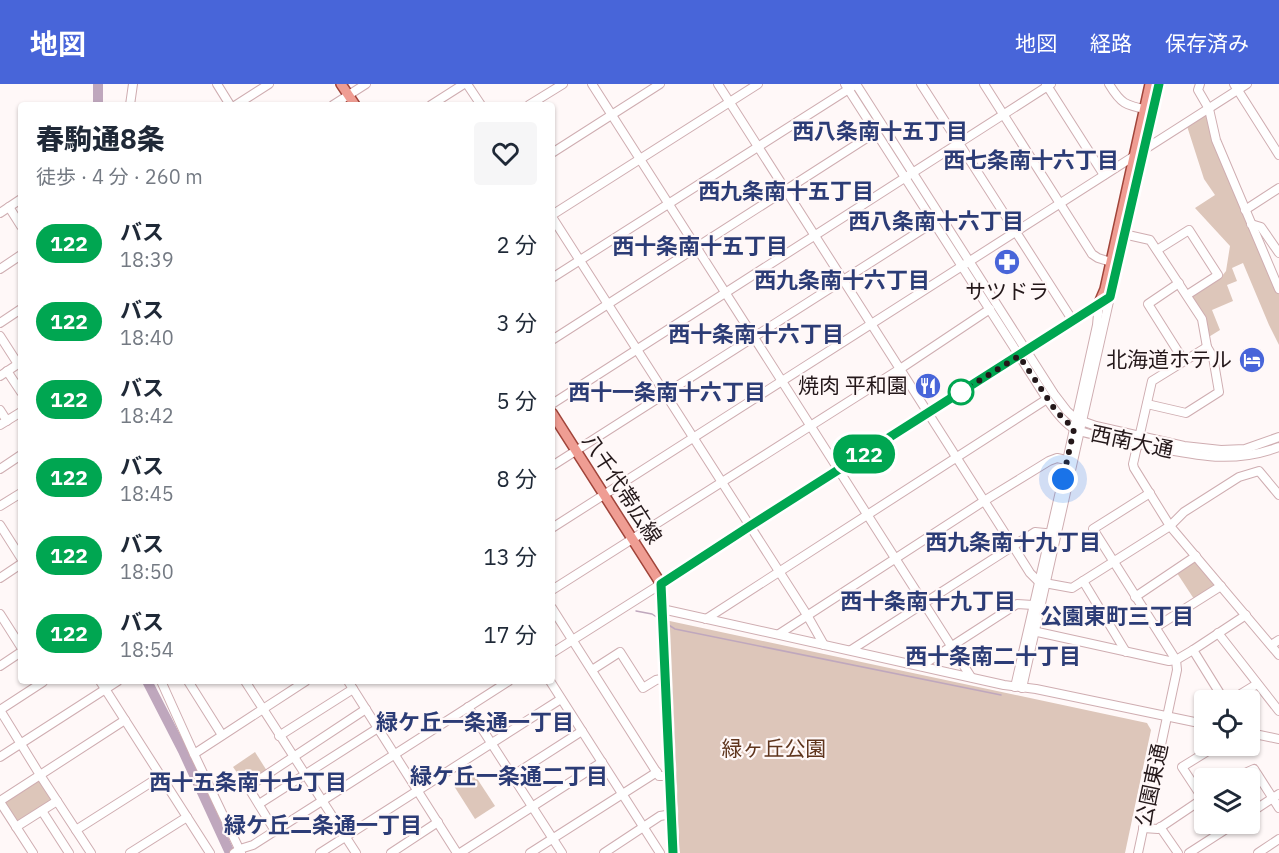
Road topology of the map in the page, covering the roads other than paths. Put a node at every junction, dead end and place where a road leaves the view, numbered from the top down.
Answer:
1 (217, 84) edge
2 (269, 84) edge
3 (341, 84) edge
4 (366, 84) edge
5 (465, 84) edge
6 (563, 84) edge
7 (592, 84) edge
8 (660, 84) edge
9 (718, 84) edge
10 (758, 84) edge
11 (921, 84) edge
12 (984, 84) edge
13 (1109, 84) edge
14 (1150, 84) edge
15 (1159, 84) edge
16 (1200, 84) edge
17 (1247, 84) edge
18 (133, 85) edge
19 (852, 85) edge
20 (1048, 85) edge
21 (1236, 87) edge
22 (348, 95) junction
23 (130, 102) edge
24 (228, 102) edge
25 (241, 102) edge
26 (338, 102) edge
27 (353, 102) edge
28 (436, 102) edge
29 (479, 102) edge
30 (534, 102) edge
31 (729, 102) junction
32 (1209, 109) junction
33 (1149, 110) junction
34 (612, 115) junction
35 (1003, 115) junction
36 (876, 132) junction
37 (959, 143) junction
38 (758, 147) junction
39 (555, 151) edge
40 (1144, 151) junction
41 (1279, 155) edge
42 (1134, 157) junction
43 (640, 159) junction
44 (913, 172) junction
45 (1104, 175) junction
46 (905, 177) junction
47 (1279, 188) edge
48 (786, 191) junction
49 (18, 201) edge
50 (669, 204) junction
51 (1060, 204) junction
52 (9, 207) junction
53 (1245, 210) junction
54 (0, 213) edge
55 (555, 214) edge
56 (18, 221) edge
57 (555, 221) edge
58 (934, 222) junction
59 (1251, 224) junction
60 (1016, 232) junction
61 (1121, 233) junction
62 (814, 235) junction
63 (697, 248) junction
64 (1157, 250) junction
65 (1279, 254) edge
66 (18, 257) edge
67 (580, 260) junction
68 (969, 261) junction
69 (1111, 262) junction
70 (962, 266) junction
71 (0, 269) edge
72 (555, 276) edge
73 (842, 279) junction
74 (1179, 284) junction
75 (1279, 289) edge
76 (726, 292) junction
77 (1187, 295) junction
78 (1110, 297) junction
79 (1099, 303) junction
80 (608, 304) junction
81 (990, 309) junction
82 (18, 311) edge
83 (1073, 321) junction
84 (0, 322) edge
85 (871, 324) junction
86 (0, 336) edge
87 (754, 337) junction
88 (555, 338) edge
89 (1207, 347) junction
90 (637, 350) junction
91 (1023, 353) junction
92 (18, 360) edge
93 (1184, 361) junction
94 (18, 364) edge
95 (900, 369) junction
96 (4, 373) edge
97 (782, 381) junction
98 (18, 389) edge
99 (665, 394) junction
100 (1047, 399) junction
101 (555, 402) edge
102 (1147, 405) junction
103 (0, 410) edge
104 (928, 413) junction
105 (18, 415) edge
106 (555, 418) edge
107 (1079, 420) junction
108 (4, 423) edge
109 (811, 425) junction
110 (1077, 430) junction
111 (1279, 437) edge
112 (694, 438) junction
113 (1139, 440) junction
114 (1279, 447) edge
115 (576, 451) junction
116 (18, 457) edge
117 (957, 458) junction
118 (1070, 461) junction
119 (555, 464) edge
120 (0, 469) edge
121 (839, 470) junction
122 (722, 482) junction
123 (1150, 494) junction
124 (18, 495) edge
125 (605, 495) junction
126 (1279, 495) edge
127 (984, 501) junction
128 (0, 506) edge
129 (868, 514) junction
130 (0, 525) edge
131 (555, 526) edge
132 (750, 526) junction
133 (1170, 526) junction
134 (1054, 534) junction
135 (633, 539) junction
136 (18, 546) edge
137 (1013, 546) junction
138 (1196, 556) junction
139 (896, 559) junction
140 (1114, 562) junction
141 (18, 566) edge
142 (778, 571) junction
143 (0, 578) edge
144 (1042, 582) junction
145 (1083, 582) junction
146 (661, 584) junction
147 (1221, 585) junction
148 (555, 588) edge
149 (1135, 597) junction
150 (924, 604) junction
151 (1034, 605) junction
152 (662, 609) junction
153 (555, 613) edge
154 (0, 614) edge
155 (807, 615) junction
156 (1246, 615) junction
157 (706, 619) junction
158 (1156, 627) junction
159 (1032, 630) junction
160 (1218, 633) junction
161 (779, 634) junction
162 (573, 640) junction
163 (1279, 640) edge
164 (18, 642) edge
165 (824, 645) junction
166 (1271, 645) junction
167 (952, 646) junction
168 (851, 650) junction
169 (1193, 650) junction
170 (555, 651) edge
171 (1126, 652) junction
172 (18, 654) edge
173 (1279, 655) edge
174 (1176, 660) junction
175 (0, 666) edge
176 (921, 666) junction
177 (592, 670) junction
178 (971, 677) junction
179 (666, 678) junction
180 (40, 684) edge
181 (102, 684) edge
182 (113, 684) edge
183 (162, 684) edge
184 (190, 684) edge
185 (247, 684) edge
186 (290, 684) edge
187 (301, 684) edge
188 (350, 684) edge
189 (504, 684) edge
190 (552, 684) edge
191 (1257, 684) junction
192 (1019, 687) junction
193 (105, 689) junction
194 (293, 689) junction
195 (353, 689) junction
196 (1218, 690) edge
197 (1247, 690) edge
198 (561, 699) junction
199 (468, 707) junction
200 (262, 709) junction
201 (366, 709) junction
202 (0, 710) edge
203 (1279, 711) edge
204 (1167, 716) junction
205 (125, 720) junction
206 (1194, 722) edge
207 (378, 728) junction
208 (582, 731) junction
209 (222, 735) junction
210 (1260, 735) edge
211 (279, 736) junction
212 (1279, 739) edge
213 (491, 743) junction
214 (21, 744) junction
215 (194, 754) junction
216 (395, 754) junction
217 (1200, 756) edge
218 (0, 757) edge
219 (292, 757) junction
220 (602, 762) junction
221 (657, 772) junction
222 (40, 775) junction
223 (161, 776) junction
224 (305, 776) junction
225 (512, 776) junction
226 (670, 776) junction
227 (1260, 776) edge
228 (1194, 784) edge
229 (418, 790) junction
230 (622, 794) junction
231 (1276, 796) edge
232 (0, 801) edge
233 (57, 801) junction
234 (322, 801) junction
235 (259, 804) junction
236 (1194, 805) edge
237 (1260, 806) edge
238 (532, 807) junction
239 (1279, 808) edge
240 (42, 810) junction
241 (672, 814) junction
242 (187, 817) junction
243 (438, 822) junction
244 (16, 827) junction
245 (644, 827) junction
246 (1143, 828) junction
247 (1160, 828) junction
248 (76, 830) junction
249 (275, 831) junction
250 (1218, 834) edge
251 (345, 837) junction
252 (552, 839) junction
253 (1279, 839) edge
254 (253, 845) junction
255 (239, 852) edge
256 (33, 853) edge
257 (69, 853) edge
258 (91, 853) edge
259 (130, 853) edge
260 (210, 853) edge
261 (259, 853) edge
262 (320, 853) edge
263 (356, 853) edge
264 (391, 853) edge
265 (459, 853) edge
266 (530, 853) edge
267 (561, 853) edge
268 (604, 853) edge
269 (660, 853) edge
270 (674, 853) edge
271 (1138, 853) edge
272 (1178, 853) edge
273 (1189, 853) edge
274 (1258, 853) edge

1 - 24 street
2 - 25 street
3 - 22 main road
4 - 22 street
5 - 28 street
5 - 29 street
6 - 30 street
7 - 34 street
8 - 34 street
9 - 31 street
10 - 31 street
11 - 37 street
12 - 35 street
13 - 33 street
14 - 33 main road
15 - 33 main road
16 - 32 street
17 - 21 street
18 - 23 street
19 - 36 street, 西南大通
19 - 38 street
19 - 44 street, 西南大通
20 - 35 street
20 - 45 street
21 - 32 street
21 - 41 street
22 - 26 street
22 - 27 main road
31 - 38 street
31 - 43 street
32 - 40 street
32 - 53 street
33 - 40 main road
33 - 42 main road
34 - 39 street
34 - 43 street
35 - 37 street
35 - 51 street
36 - 46 street, 西南大通
36 - 48 street
37 - 44 street
37 - 60 street
38 - 48 street
38 - 50 street
40 - 42 street
40 - 61 main road
42 - 45 street
42 - 61 main road
43 - 50 street
43 - 55 street
44 - 46 street
44 - 68 street, 西南大通
45 - 51 street
46 - 58 street, 西南大通
46 - 62 street
47 - 53 street
48 - 62 street
48 - 63 street
49 - 52 street
50 - 63 street
50 - 67 street
51 - 60 street
51 - 69 street
52 - 54 street
52 - 56 street
53 - 59 street
57 - 67 street
58 - 70 street, 西南大通
58 - 73 street
59 - 65 street
59 - 75 street
60 - 68 street
60 - 83 street
61 - 64 street
61 - 69 main road
61 - 78 main road
62 - 73 street
62 - 76 street
63 - 76 street
63 - 80 street
64 - 74 street
64 - 77 street
66 - 71 street
67 - 72 street
67 - 80 street
68 - 70 street
68 - 91 street, 西南大通
69 - 79 main road
70 - 81 street, 西南大通
70 - 85 street
73 - 85 street
73 - 87 street
74 - 77 street
74 - 93 street
76 - 87 street
76 - 90 street
77 - 89 street
78 - 79 main road
78 - 107 street
79 - 83 main road
79 - 107 street
80 - 88 street
80 - 90 street
81 - 91 street, 西南大通
81 - 95 street
82 - 84 street
83 - 91 main road
85 - 95 street
85 - 97 street
86 - 92 street
87 - 97 street
87 - 99 street
89 - 93 street
89 - 102 street
90 - 99 street
90 - 101 street
91 - 100 street, 西南大通
91 - 104 main road
91 - 107 street, 西南大通
93 - 102 street
94 - 96 street
95 - 104 street
95 - 109 street
96 - 98 street
97 - 109 street
97 - 112 street
99 - 112 street
99 - 115 street
100 - 110 street, 西南大通
100 - 117 street
102 - 113 street
103 - 108 street
104 - 117 street
104 - 121 main road
105 - 108 street
106 - 115 main road, 八千代帯広線
107 - 110 street
107 - 113 street, 西南大通
109 - 121 street
109 - 122 street
110 - 113 street, 西南大通
110 - 118 street
111 - 113 street, 西南大通
112 - 122 street
112 - 125 street
113 - 114 street, 西南大通
113 - 123 street
115 - 119 street
115 - 125 main road, 八千代帯広線
116 - 120 street
117 - 127 street
117 - 129 street
118 - 127 street
118 - 134 street
121 - 129 street
121 - 132 main road
122 - 132 street
122 - 135 street
123 - 133 street
123 - 140 street
124 - 128 street
125 - 131 street
125 - 135 main road, 八千代帯広線
126 - 133 street
127 - 137 street
127 - 139 street
129 - 139 street
129 - 142 street
130 - 136 street
132 - 142 street
132 - 146 main road
133 - 138 street
133 - 140 street
134 - 137 street
134 - 144 street
135 - 146 main road, 八千代帯広線
135 - 148 street
137 - 144 street
137 - 150 street
138 - 147 street
138 - 149 street
139 - 150 street
139 - 155 street
140 - 145 street
140 - 149 street
141 - 143 street
142 - 155 street
142 - 157 street
144 - 145 street
144 - 151 street
144 - 159 street
145 - 171 street
146 - 152 main road, 八千代帯広線
146 - 162 street
147 - 156 street
147 - 158 street
149 - 158 street
150 - 167 street
150 - 168 street
151 - 159 street
151 - 167 street
152 - 157 street
152 - 179 main road, 八千代帯広線
153 - 162 street
154 - 164 street
155 - 161 street
155 - 165 street
156 - 160 street
156 - 166 street
157 - 161 street
158 - 174 street
159 - 171 street
159 - 192 street
160 - 169 street
160 - 191 street
161 - 165 street
162 - 170 street
162 - 177 street
163 - 166 street
165 - 168 street
166 - 173 street
167 - 176 street
167 - 178 street
168 - 176 street
169 - 174 street
169 - 196 street
171 - 174 street
172 - 175 street
174 - 204 street, 公園東通
176 - 178 street
177 - 179 street
177 - 221 street
178 - 192 street
179 - 226 main road, 八千代帯広線
180 - 202 street
181 - 193 street
182 - 193 street
183 - 215 street
184 - 209 street
185 - 200 street
186 - 194 street
187 - 194 street
188 - 195 street
189 - 199 street
190 - 198 street
191 - 197 street
191 - 203 street
192 - 204 street
193 - 205 street
193 - 214 street
194 - 200 street
195 - 201 street
195 - 211 street
198 - 208 street
198 - 213 street
199 - 213 street
199 - 216 street
200 - 209 street
200 - 211 street
201 - 207 street
201 - 219 street
202 - 214 street
204 - 206 street
204 - 246 street, 公園東通
205 - 222 street
205 - 223 street
207 - 216 street
207 - 224 street
208 - 220 street
208 - 225 street
209 - 215 street
210 - 212 street
211 - 219 street
213 - 225 street
213 - 229 street
214 - 218 street
214 - 222 street
215 - 255 street
216 - 229 street
216 - 234 street
217 - 228 street
219 - 224 street
219 - 235 street
220 - 230 street
220 - 238 street
221 - 226 street
221 - 230 street
222 - 232 street
222 - 233 street
223 - 242 street
223 - 248 street
224 - 234 street
224 - 235 street
225 - 238 street
226 - 241 main road, 八千代帯広線
227 - 231 street
229 - 243 street
229 - 251 street
230 - 245 street
230 - 252 street
231 - 237 street
231 - 239 street
232 - 244 street
233 - 240 street
233 - 248 street
234 - 249 street
234 - 251 street
235 - 249 street
236 - 247 street
238 - 252 street
238 - 265 street
240 - 244 street
240 - 257 street
241 - 245 street
241 - 270 main road, 八千代帯広線
242 - 259 street
242 - 260 street
243 - 264 street
243 - 265 street
244 - 256 street
245 - 268 street
245 - 269 street
246 - 247 street
246 - 271 street, 公園東通
247 - 272 street
248 - 258 street
249 - 254 street
250 - 273 street
251 - 262 street
251 - 263 street
252 - 266 street
252 - 267 street
253 - 274 street
254 - 255 street
254 - 261 street

